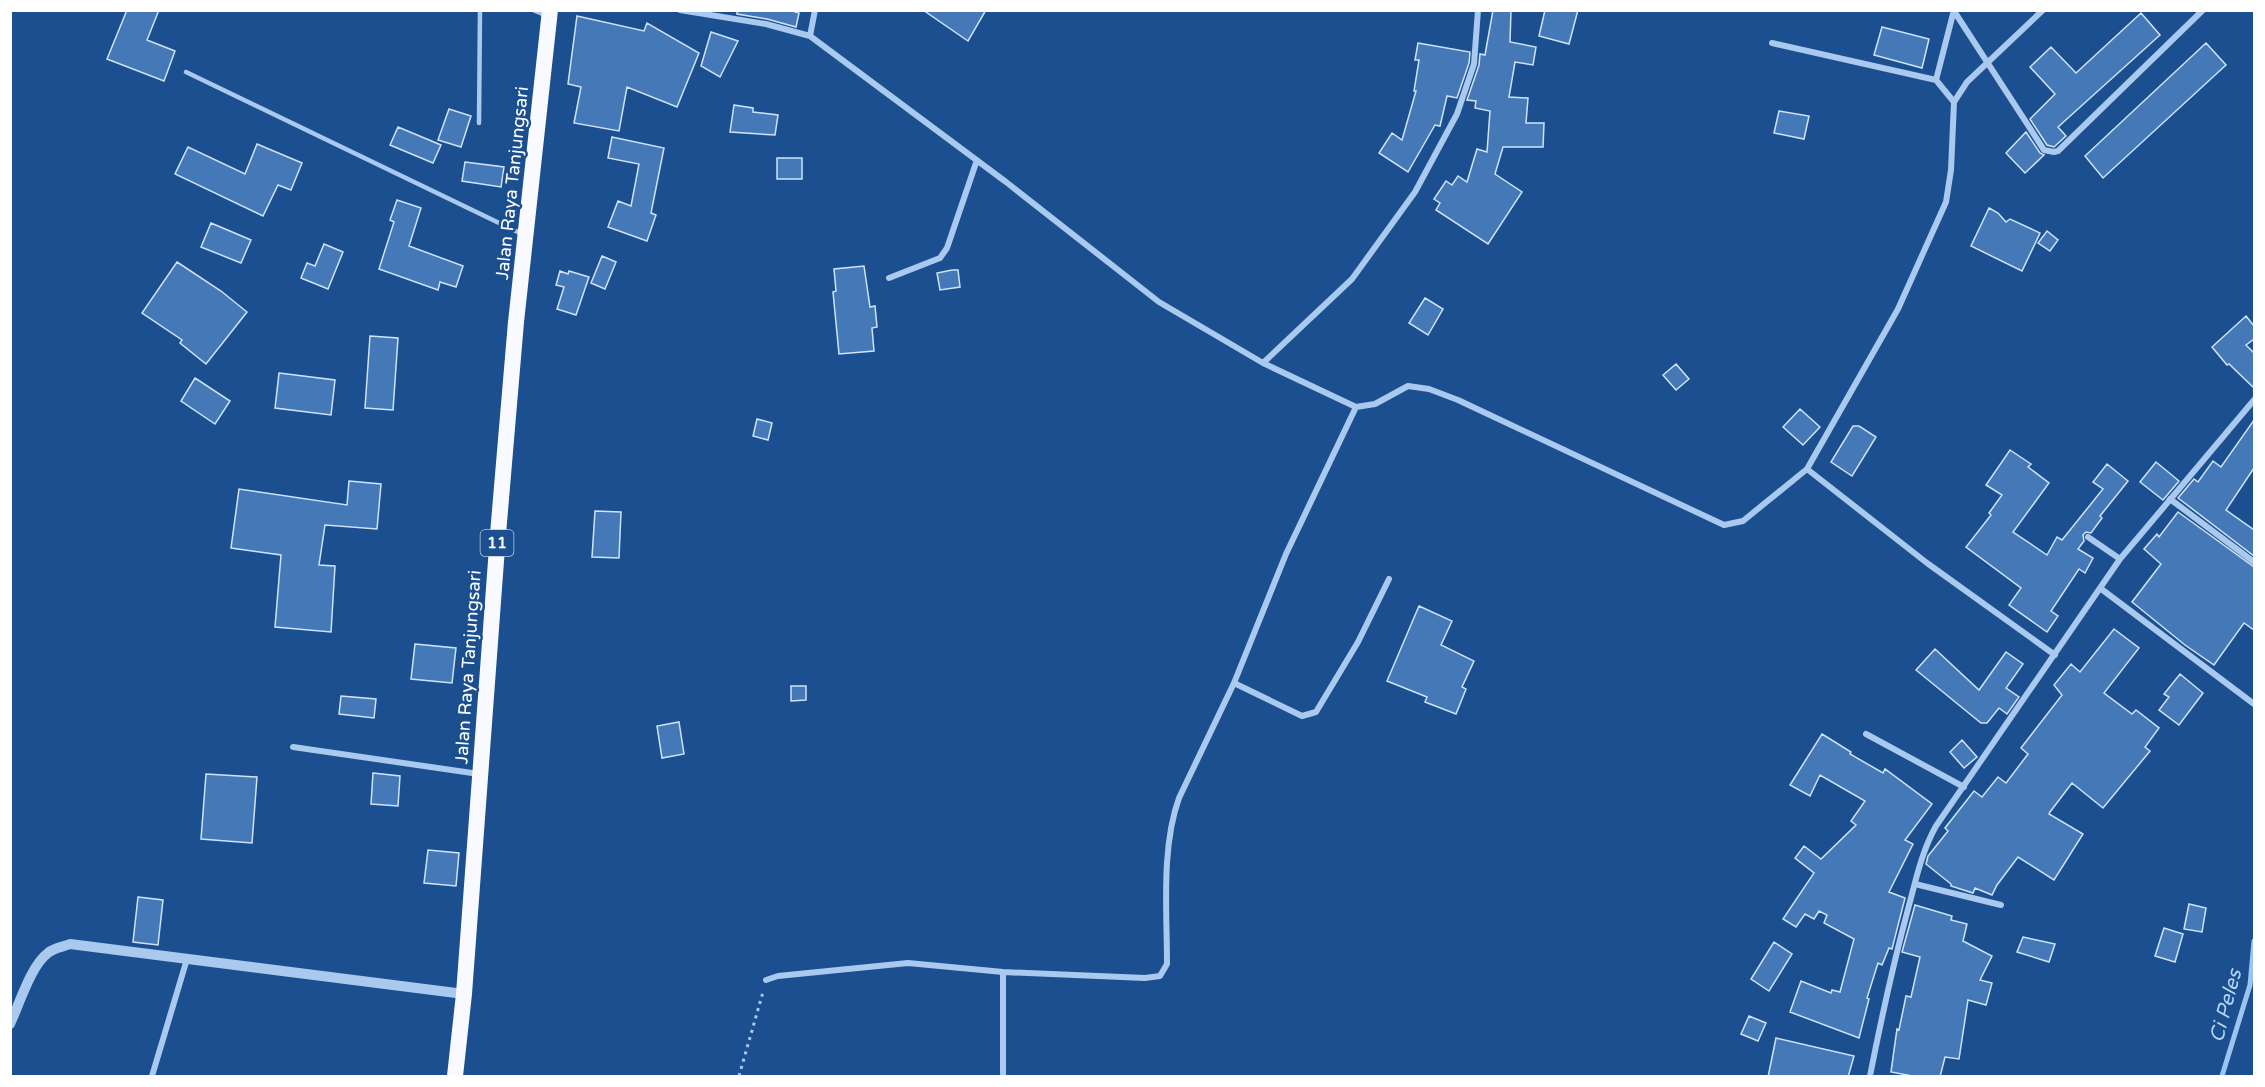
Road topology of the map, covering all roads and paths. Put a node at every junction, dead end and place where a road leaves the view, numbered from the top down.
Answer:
1 (480, 10) edge
2 (533, 10) edge
3 (680, 10) edge
4 (815, 10) edge
5 (1478, 10) edge
6 (2043, 10) edge
7 (2203, 10) edge
8 (1954, 11) edge
9 (550, 13) edge
10 (810, 36) junction
11 (1772, 43) dead end
12 (1987, 61) junction
13 (186, 72) dead end
14 (1936, 80) junction
15 (1954, 102) junction
16 (479, 123) dead end
17 (977, 160) junction
18 (526, 236) junction
19 (889, 278) dead end
20 (1263, 363) junction
21 (2254, 400) edge
22 (1356, 407) junction
23 (1807, 469) junction
24 (2170, 499) junction
25 (2088, 537) dead end
26 (2120, 559) junction
27 (2254, 562) edge
28 (1389, 579) dead end
29 (2100, 588) junction
30 (2055, 655) junction
31 (1234, 682) junction
32 (2254, 704) edge
33 (1866, 734) dead end
34 (293, 747) dead end
35 (479, 775) junction
36 (1964, 787) junction
37 (1915, 884) junction
38 (2001, 905) dead end
39 (187, 958) junction
40 (1003, 972) junction
41 (766, 980) joint
42 (464, 994) junction
43 (10, 1024) edge
44 (152, 1077) edge
45 (455, 1077) edge
46 (739, 1077) edge
47 (1003, 1077) edge
48 (1870, 1077) edge

1 - 16 lane
2 - 9 lane
3 - 10 street
4 - 10 street
5 - 20 street
6 - 12 street
7 - 12 street
8 - 12 street
8 - 14 street
9 - 18 highway, Jalan Raya Tanjungsari / 11
10 - 17 street
11 - 14 street
12 - 15 street
13 - 18 lane
14 - 15 street
15 - 23 street
17 - 19 street
17 - 20 street
18 - 35 highway, Jalan Raya Tanjungsari / 11
20 - 22 street
21 - 24 street
22 - 23 street
22 - 31 street
23 - 30 street
24 - 26 street
24 - 27 street
25 - 26 street
26 - 29 street
28 - 31 street
29 - 30 street
29 - 32 street
30 - 36 street
31 - 40 street
33 - 36 street
34 - 35 street
35 - 42 highway, Jalan Raya Tanjungsari / 11
36 - 37 street
37 - 38 street
37 - 48 street
39 - 42 street
39 - 43 street
39 - 44 street
40 - 41 street
40 - 47 street
41 - 46 path
42 - 45 highway, Jalan Raya Tanjungsari / 11

